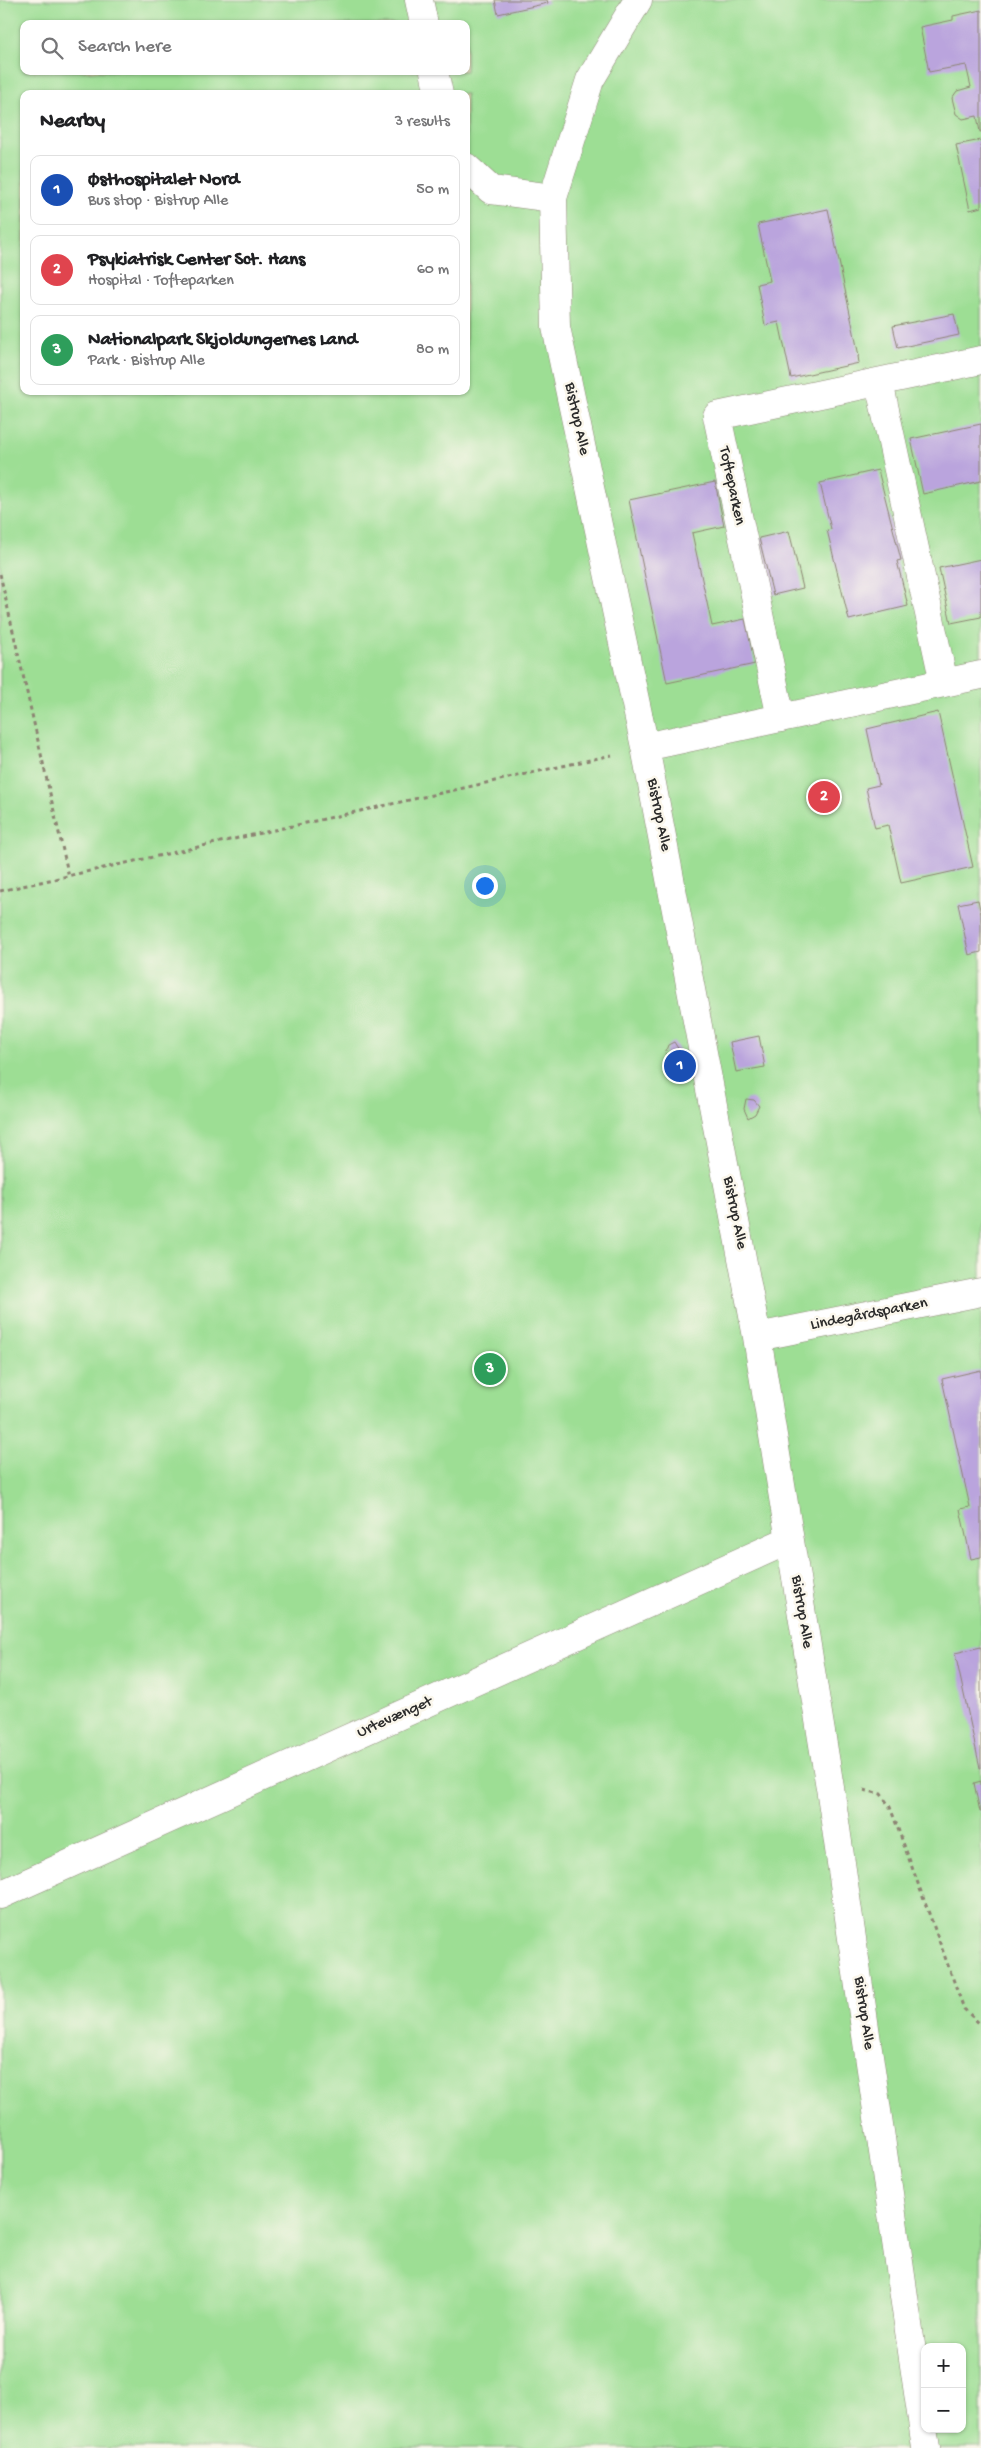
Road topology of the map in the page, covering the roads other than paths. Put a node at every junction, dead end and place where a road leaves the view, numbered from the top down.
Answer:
1 (419, 0) edge
2 (638, 0) edge
3 (423, 20) edge
4 (435, 75) edge
5 (438, 90) edge
6 (470, 171) edge
7 (553, 198) junction
8 (981, 360) edge
9 (879, 382) junction
10 (981, 675) edge
11 (944, 683) junction
12 (780, 718) junction
13 (645, 747) junction
14 (981, 1292) edge
15 (757, 1337) junction
16 (789, 1540) junction
17 (0, 1895) edge
18 (926, 2448) edge

1 - 3 street
2 - 7 street, Bistrup Alle
4 - 5 street
6 - 7 street
7 - 13 street, Bistrup Alle
8 - 9 street, Tofteparken
9 - 11 street
9 - 12 street, Tofteparken
10 - 11 street
11 - 12 street
12 - 13 street
13 - 15 street, Bistrup Alle
14 - 15 street, Lindegårdsparken
15 - 16 street, Bistrup Alle
16 - 17 street, Urtevænget
16 - 18 street, Bistrup Alle

